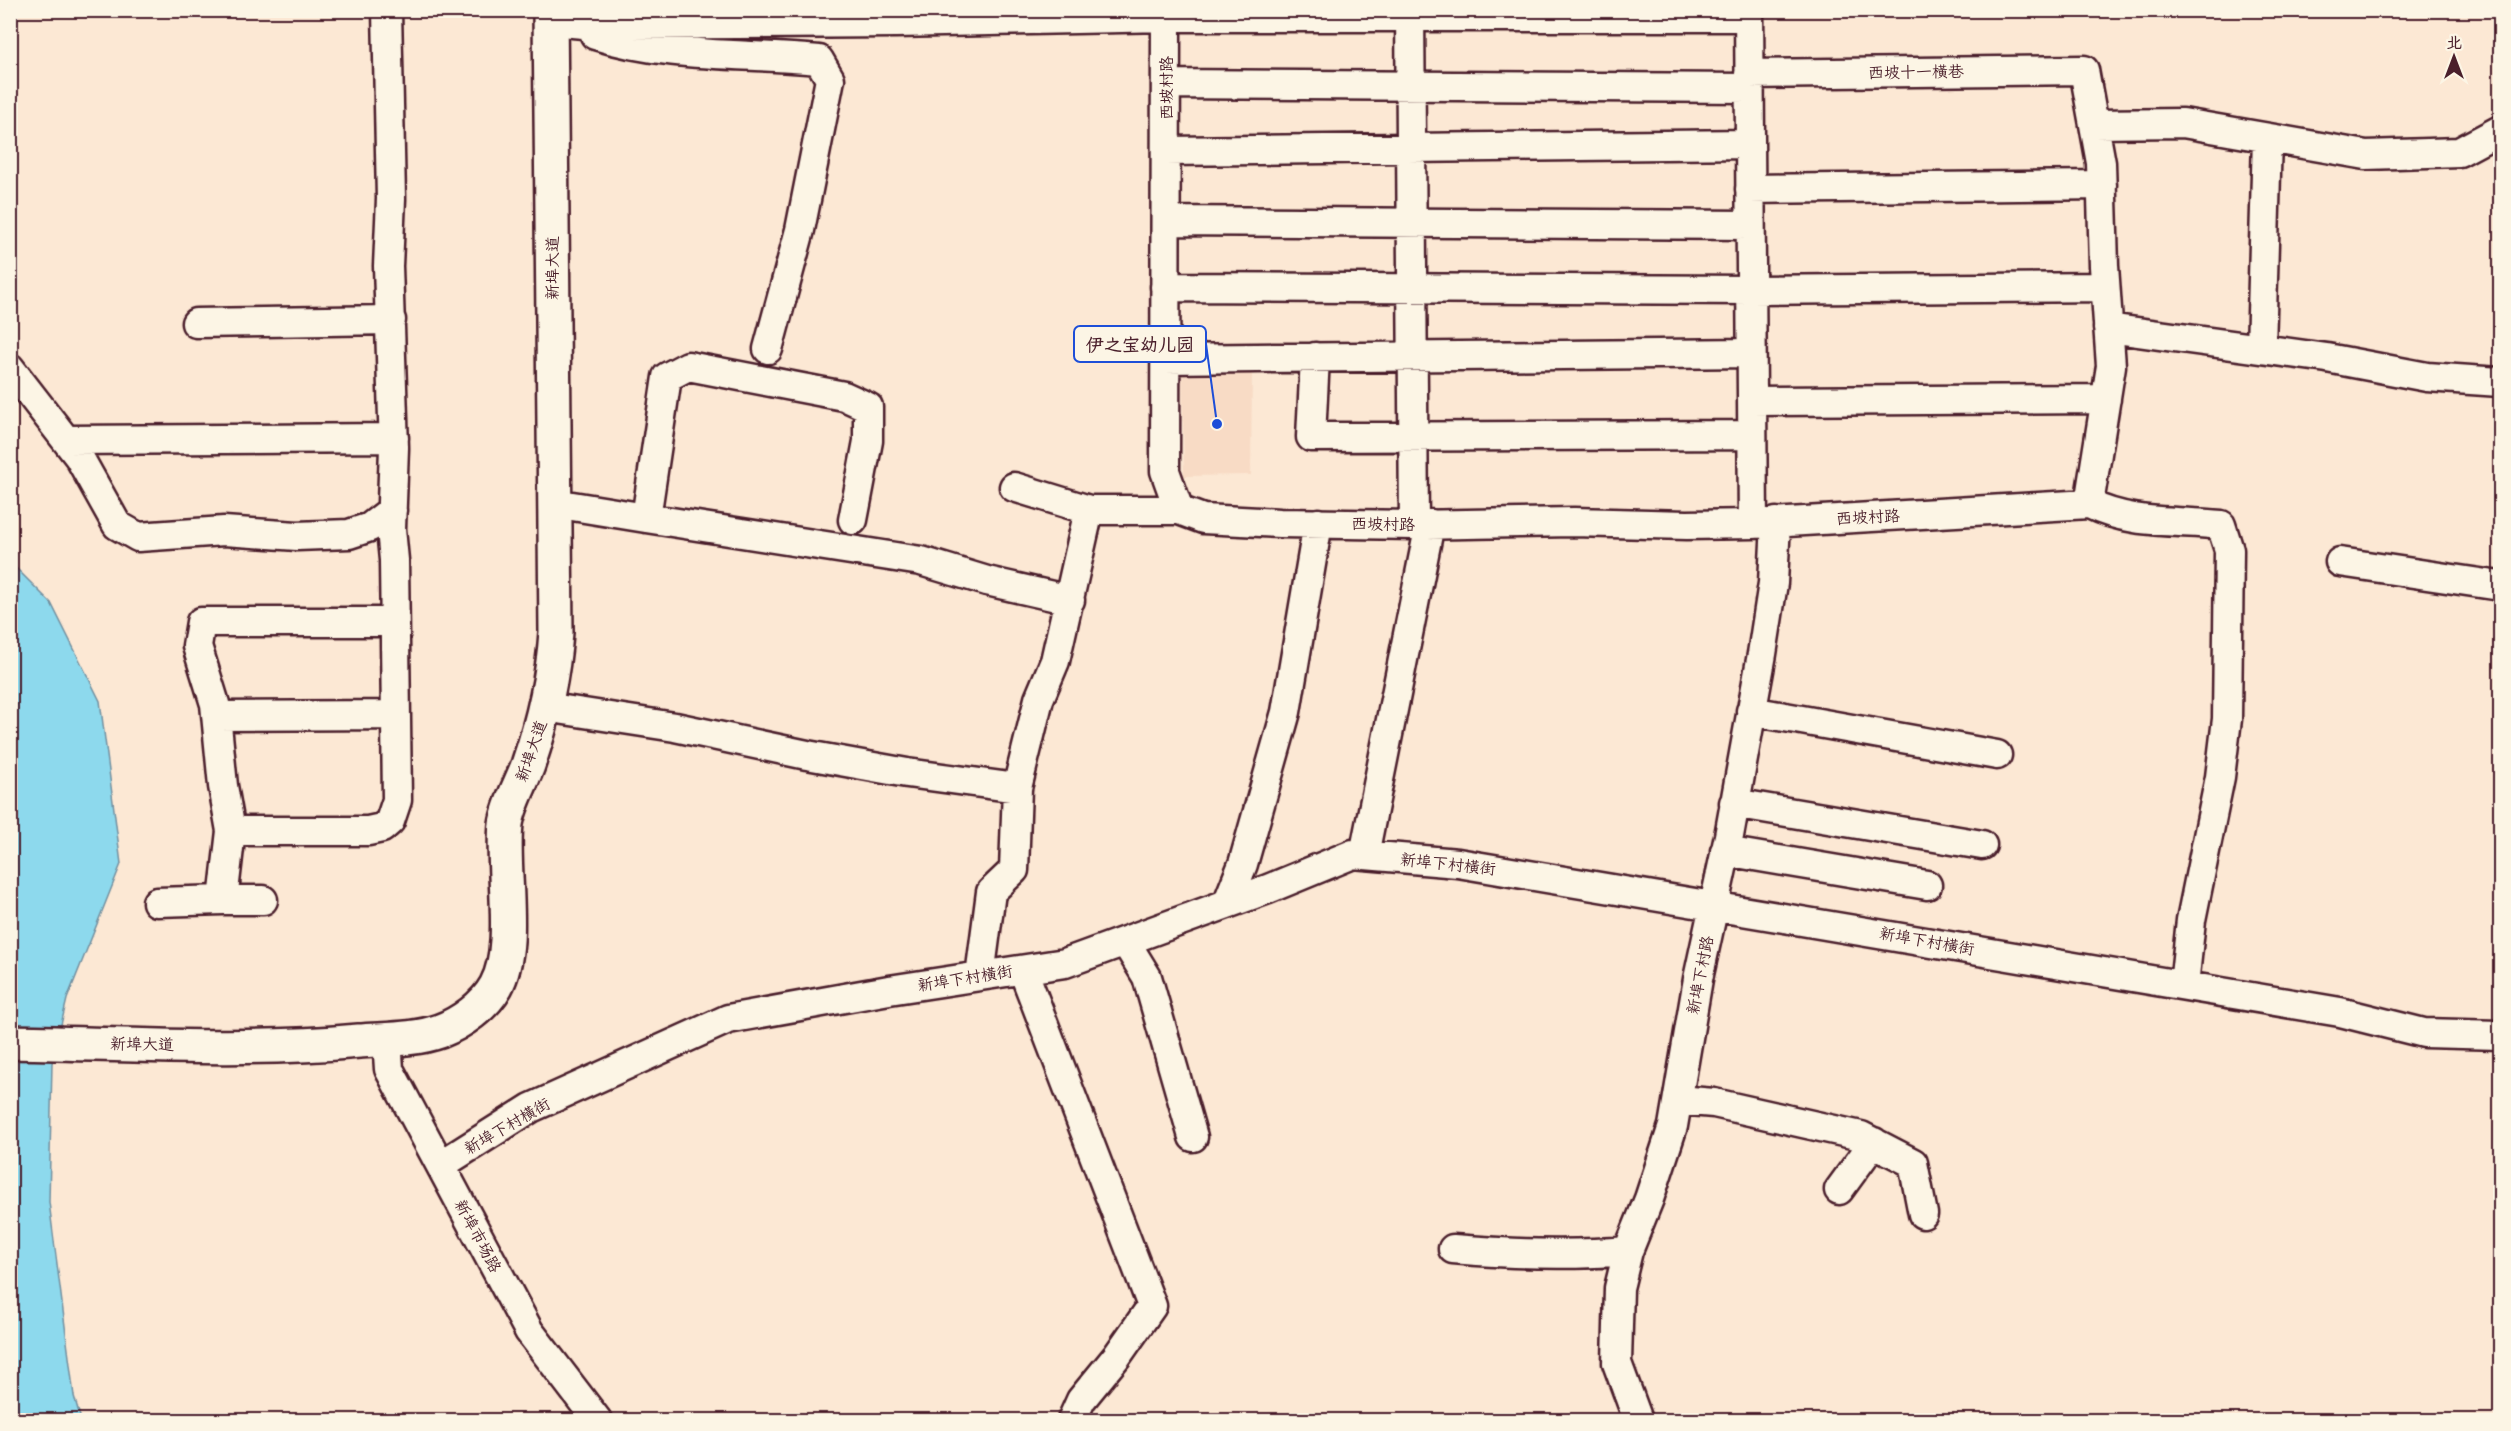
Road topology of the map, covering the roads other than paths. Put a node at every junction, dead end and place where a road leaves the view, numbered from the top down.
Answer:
1 (387, 10) edge
2 (1166, 14) edge
3 (1410, 14) edge
4 (1749, 14) edge
5 (550, 16) edge
6 (897, 17) edge
7 (1749, 81) junction
8 (1166, 84) junction
9 (1411, 86) junction
10 (2094, 124) junction
11 (2500, 130) edge
12 (2267, 138) junction
13 (1749, 144) junction
14 (1411, 148) junction
15 (1166, 151) junction
16 (2102, 184) junction
17 (1750, 189) junction
18 (1166, 221) junction
19 (1412, 223) junction
20 (1750, 225) junction
21 (2105, 286) junction
22 (1165, 287) junction
23 (1413, 288) junction
24 (1751, 290) junction
25 (391, 320) junction
26 (196, 323) dead end
27 (2108, 328) junction
28 (768, 349) dead end
29 (2261, 349) junction
30 (1751, 353) junction
31 (1413, 356) junction
32 (1315, 357) junction
33 (1165, 358) junction
34 (10, 368) edge
35 (2500, 382) edge
36 (2106, 399) junction
37 (1752, 401) junction
38 (1752, 435) junction
39 (1414, 436) junction
40 (394, 438) junction
41 (66, 440) junction
42 (1014, 487) dead end
43 (554, 503) junction
44 (2090, 504) junction
45 (392, 510) junction
46 (1089, 510) junction
47 (1179, 510) junction
48 (646, 518) junction
49 (853, 520) dead end
50 (1318, 523) junction
51 (1764, 523) junction
52 (1422, 525) junction
53 (2340, 562) dead end
54 (2500, 586) edge
55 (1070, 600) junction
56 (394, 622) junction
57 (545, 707) junction
58 (1751, 711) junction
59 (396, 715) junction
60 (217, 716) junction
61 (1997, 755) dead end
62 (1017, 788) junction
63 (1734, 803) junction
64 (231, 831) junction
65 (1982, 845) dead end
66 (1725, 851) junction
67 (1364, 855) junction
68 (1927, 885) dead end
69 (223, 900) junction
70 (263, 900) dead end
71 (157, 902) dead end
72 (1227, 904) junction
73 (1714, 905) junction
74 (1125, 941) junction
75 (1023, 969) junction
76 (980, 976) junction
77 (2184, 985) junction
78 (2500, 1035) edge
79 (387, 1039) junction
80 (10, 1042) edge
81 (120, 1055) junction
82 (10, 1063) edge
83 (1678, 1100) junction
84 (1193, 1137) dead end
85 (1874, 1142) junction
86 (441, 1165) junction
87 (1839, 1190) dead end
88 (1923, 1214) dead end
89 (1453, 1249) dead end
90 (1628, 1251) junction
91 (597, 1420) edge
92 (1072, 1420) edge
93 (1638, 1420) edge

1 - 25 street
2 - 3 street
2 - 6 street
2 - 8 street, 西坡村路
3 - 4 street
3 - 9 street
4 - 7 street, 新埠下村路
5 - 6 street
5 - 28 street
5 - 43 main road, 新埠大道
7 - 9 street, 西坡十一横巷
7 - 10 street, 西坡十一横巷
7 - 13 street, 新埠下村路
8 - 9 street, 西坡十一横巷
8 - 15 street, 西坡村路
9 - 14 street
10 - 12 street
10 - 16 street
11 - 12 street
12 - 29 street
13 - 14 street
13 - 17 street, 新埠下村路
14 - 15 street
14 - 19 street
15 - 18 street, 西坡村路
16 - 17 street
16 - 21 street
17 - 20 street, 新埠下村路
18 - 19 street
18 - 22 street, 西坡村路
19 - 20 street
19 - 23 street
20 - 24 street, 新埠下村路
21 - 24 street
21 - 27 street
22 - 23 street
22 - 33 street, 西坡村路
23 - 24 street
23 - 31 street
24 - 30 street, 新埠下村路
25 - 26 street
25 - 40 street
27 - 29 street
27 - 36 street
29 - 35 street
30 - 31 street
30 - 37 street, 新埠下村路
31 - 32 street
31 - 39 street
32 - 33 street
32 - 39 street
33 - 47 street, 西坡村路
34 - 41 street
36 - 37 street
36 - 44 street
37 - 38 street, 新埠下村路
38 - 39 street
38 - 51 street, 新埠下村路
39 - 52 street
40 - 41 street
40 - 45 street
41 - 45 street
42 - 46 street
43 - 48 street
43 - 57 main road, 新埠大道
44 - 51 street, 西坡村路
44 - 77 street
45 - 56 street
46 - 47 street
46 - 55 street
47 - 50 street, 西坡村路
48 - 49 street
48 - 55 street
50 - 52 street, 西坡村路
50 - 72 street
51 - 52 street, 西坡村路
51 - 58 street, 新埠下村路
52 - 67 street
53 - 54 street
55 - 62 street
56 - 59 street
56 - 60 street
57 - 62 street
57 - 79 main road, 新埠大道
58 - 61 street
58 - 63 street, 新埠下村路
59 - 60 street
59 - 64 street
60 - 64 street
62 - 76 street
63 - 65 street
63 - 66 street, 新埠下村路
64 - 69 street
66 - 68 street
66 - 73 street, 新埠下村路
67 - 72 street, 新埠下村横街
67 - 73 street, 新埠下村横街
69 - 70 street
69 - 71 street
72 - 74 street, 新埠下村横街
73 - 77 street, 新埠下村横街
73 - 83 street, 新埠下村路
74 - 75 street, 新埠下村横街
74 - 84 street
75 - 76 street, 新埠下村横街
75 - 92 street
76 - 86 street, 新埠下村横街
77 - 78 street, 新埠下村横街
79 - 81 main road, 新埠大道
79 - 86 street, 新埠市场路
80 - 81 main road, 新埠大道
81 - 82 main road, 新埠大道
83 - 85 street
83 - 90 street, 新埠下村路
85 - 87 street
85 - 88 street
86 - 91 street, 新埠市场路
89 - 90 street
90 - 93 street, 新埠下村路

